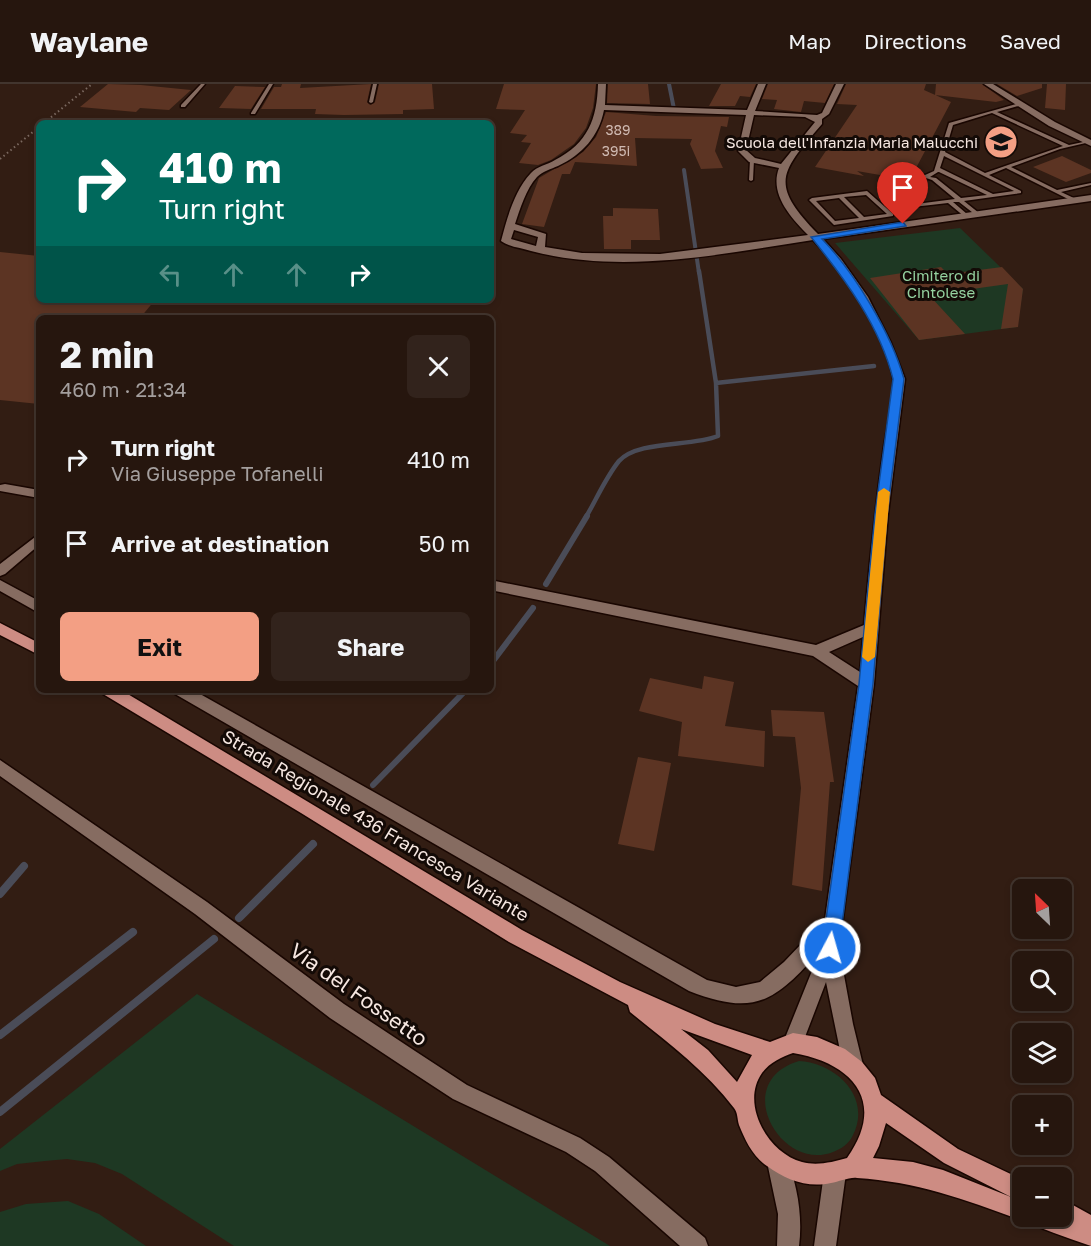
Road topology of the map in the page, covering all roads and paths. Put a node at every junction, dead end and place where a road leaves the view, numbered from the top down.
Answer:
1 (92, 84) edge
2 (203, 84) edge
3 (271, 84) edge
4 (375, 84) edge
5 (602, 84) edge
6 (762, 84) edge
7 (840, 84) edge
8 (988, 84) edge
9 (371, 102) dead end
10 (1020, 104) junction
11 (183, 106) dead end
12 (602, 107) junction
13 (993, 112) junction
14 (253, 113) dead end
15 (750, 114) junction
16 (818, 118) junction
17 (48, 120) edge
18 (36, 129) edge
19 (1089, 142) edge
20 (1068, 146) junction
21 (942, 153) junction
22 (0, 159) edge
23 (752, 160) junction
24 (784, 167) junction
25 (1007, 167) junction
26 (937, 169) junction
27 (915, 174) dead end
28 (986, 174) junction
29 (884, 176) dead end
30 (928, 177) junction
31 (751, 180) dead end
32 (1091, 184) edge
33 (897, 190) junction
34 (1058, 191) junction
35 (840, 196) junction
36 (995, 196) junction
37 (1091, 198) edge
38 (1074, 200) junction
39 (962, 201) junction
40 (950, 203) junction
41 (977, 214) junction
42 (965, 215) junction
43 (863, 219) junction
44 (851, 221) junction
45 (509, 227) junction
46 (861, 230) junction
47 (816, 237) junction
48 (554, 253) junction
49 (5, 488) dead end
50 (36, 493) edge
51 (36, 541) edge
52 (0, 571) edge
53 (0, 585) edge
54 (494, 586) edge
55 (36, 606) edge
56 (0, 628) edge
57 (871, 628) junction
58 (36, 648) edge
59 (817, 651) junction
60 (866, 684) junction
61 (113, 693) edge
62 (185, 693) edge
63 (0, 767) edge
64 (832, 924) junction
65 (830, 948) junction
66 (623, 995) junction
67 (793, 1043) junction
68 (768, 1051) junction
69 (853, 1065) junction
70 (874, 1101) junction
71 (744, 1104) junction
72 (778, 1162) junction
73 (844, 1170) junction
74 (1012, 1186) edge
75 (1012, 1208) edge
76 (1072, 1216) edge
77 (1067, 1227) edge
78 (1091, 1227) edge
79 (1091, 1235) edge
80 (697, 1246) edge
81 (788, 1246) edge
82 (825, 1246) edge

1 - 17 path
2 - 11 lane
3 - 14 lane
4 - 9 lane
5 - 12 street
6 - 15 street
7 - 16 street
8 - 10 street
10 - 13 lane
10 - 19 street
12 - 15 street
12 - 45 street
13 - 20 lane
13 - 21 lane
15 - 16 street
15 - 23 street
16 - 24 street
18 - 22 path
19 - 20 lane
20 - 25 lane
21 - 26 lane
21 - 28 lane
23 - 24 street
23 - 31 lane
24 - 47 street
25 - 28 lane
25 - 34 lane
26 - 30 lane
26 - 36 lane
27 - 30 lane
28 - 36 lane
29 - 33 lane
30 - 33 lane
30 - 39 lane
32 - 34 lane
33 - 40 lane
34 - 38 lane
35 - 43 lane
35 - 43 lane
35 - 44 lane
36 - 39 lane
37 - 38 street
38 - 41 street
39 - 40 lane
39 - 41 lane
40 - 42 lane
41 - 42 street
42 - 46 street
43 - 44 lane
44 - 46 lane
45 - 48 street
45 - 48 street
46 - 47 street
47 - 48 street
47 - 57 street
49 - 50 street
51 - 52 street
53 - 55 street
54 - 59 street
56 - 58 main road
57 - 59 street
57 - 60 street
59 - 60 street
60 - 64 street
61 - 66 main road, Strada Regionale 436 Francesca Variante
62 - 64 street
63 - 80 street, Via del Fossetto
64 - 65 street
65 - 67 street
65 - 69 street
66 - 68 main road
66 - 71 main road
67 - 68 main road
67 - 69 main road
68 - 71 main road
69 - 70 main road
70 - 73 main road
70 - 74 main road
71 - 72 main road
72 - 73 main road
72 - 81 street
73 - 75 main road
73 - 82 street
76 - 78 main road
77 - 79 main road

